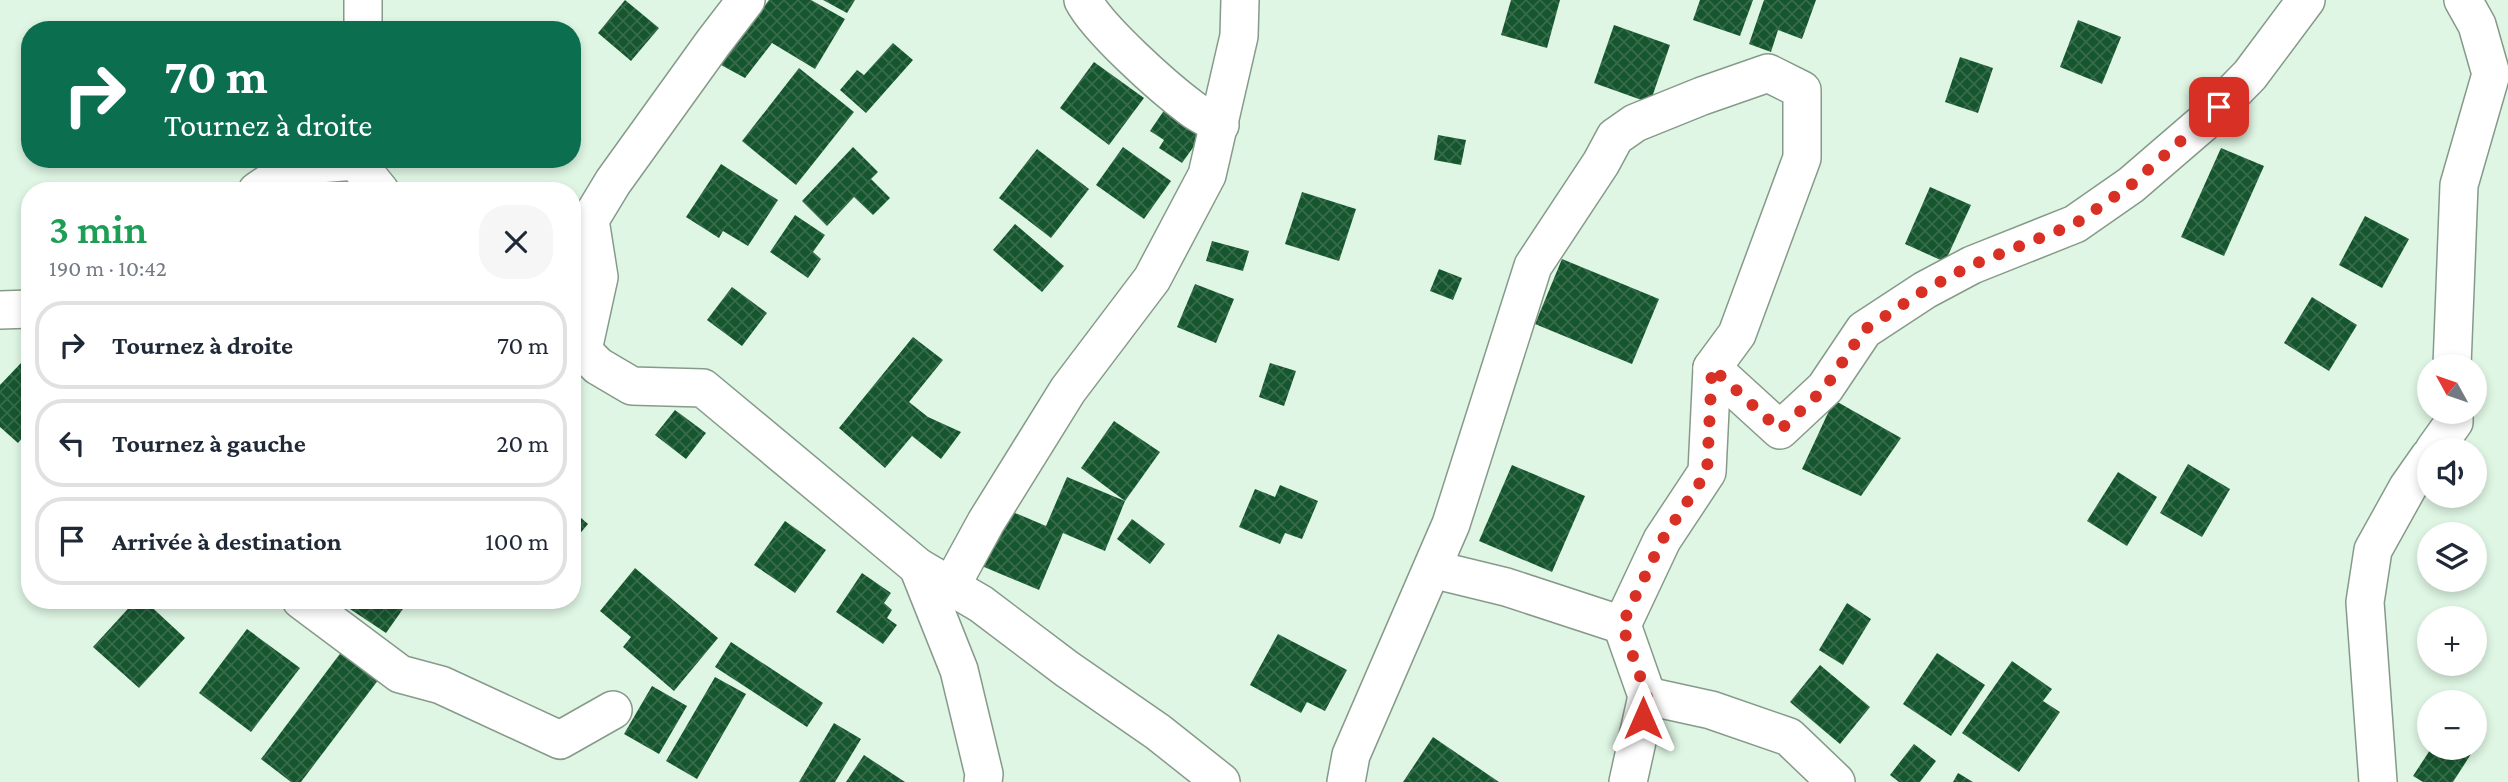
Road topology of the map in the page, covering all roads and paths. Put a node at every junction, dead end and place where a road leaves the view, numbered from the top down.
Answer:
1 (363, 0) edge
2 (746, 0) edge
3 (1083, 0) edge
4 (1240, 0) edge
5 (2306, 0) edge
6 (2463, 0) edge
7 (363, 21) edge
8 (1220, 125) junction
9 (291, 168) edge
10 (361, 168) edge
11 (270, 182) edge
12 (372, 182) edge
13 (21, 309) edge
14 (0, 310) edge
15 (581, 335) edge
16 (581, 348) edge
17 (2452, 354) edge
18 (1712, 368) junction
19 (2417, 474) edge
20 (918, 567) junction
21 (1432, 569) junction
22 (951, 586) junction
23 (313, 609) edge
24 (1622, 625) junction
25 (1647, 696) junction
26 (612, 710) dead end
27 (983, 782) edge
28 (1221, 782) edge
29 (1346, 782) edge
30 (1628, 782) edge
31 (1836, 782) edge
32 (2378, 782) edge

1 - 7 street
2 - 15 street
3 - 8 street
4 - 8 street
5 - 18 street
6 - 17 street
8 - 22 street
9 - 11 street
10 - 12 street
13 - 14 street
16 - 20 street
18 - 21 street
18 - 24 street
19 - 32 street
20 - 22 street
20 - 27 street
21 - 24 street
21 - 29 street
22 - 28 street
23 - 26 street
24 - 25 street
25 - 30 street
25 - 31 street

